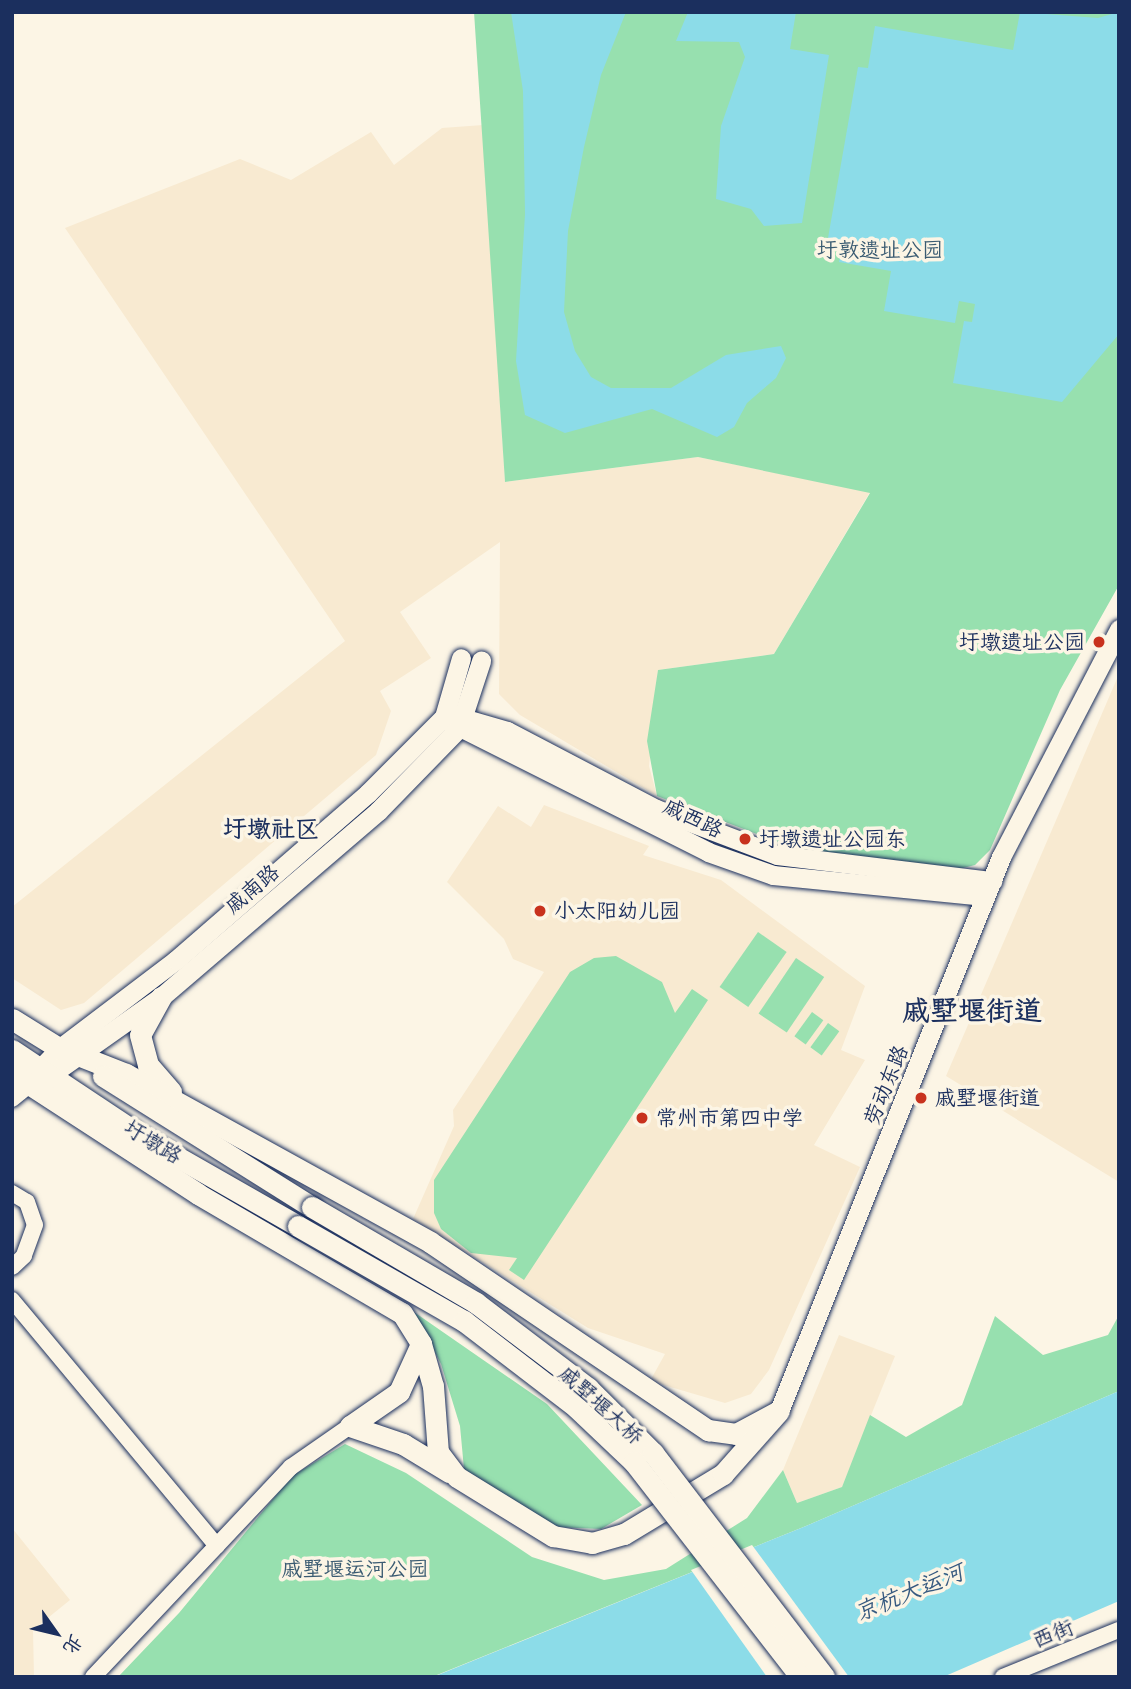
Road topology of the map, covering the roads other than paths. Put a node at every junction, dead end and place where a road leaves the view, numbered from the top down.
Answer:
1 (1119, 629) edge
2 (471, 660) dead end
3 (456, 720) junction
4 (988, 888) junction
5 (161, 997) junction
6 (12, 1019) edge
7 (12, 1050) edge
8 (72, 1054) junction
9 (27, 1081) edge
10 (222, 1126) junction
11 (284, 1188) junction
12 (12, 1193) edge
13 (312, 1206) joint
14 (298, 1226) joint
15 (12, 1268) edge
16 (12, 1300) edge
17 (421, 1344) junction
18 (779, 1412) junction
19 (350, 1426) junction
20 (457, 1477) junction
21 (217, 1546) junction
22 (1119, 1630) edge
23 (93, 1677) edge
24 (801, 1677) edge
25 (824, 1677) edge
26 (1003, 1677) edge

1 - 4 street, 劳动东路
2 - 3 street, 戚南路
3 - 4 street, 戚西路
3 - 5 street, 戚南路
3 - 8 street, 戚南路
4 - 18 street, 劳动东路
5 - 8 street, 戚南路
5 - 10 main road
6 - 8 main road, 圩墩路
7 - 9 main road, 圩墩路
8 - 9 street, 戚南路
8 - 10 main road
8 - 11 main road, 圩墩路
9 - 14 main road, 圩墩路
9 - 17 main road
10 - 11 main road
10 - 18 main road
11 - 13 main road, 圩墩路
12 - 15 street
13 - 25 main road, 戚墅堰大桥, bridge
14 - 24 main road, 戚墅堰大桥, bridge
16 - 21 street
17 - 19 main road
17 - 20 main road
18 - 20 main road
19 - 20 main road
19 - 21 street
21 - 23 street
22 - 26 street, 西街

